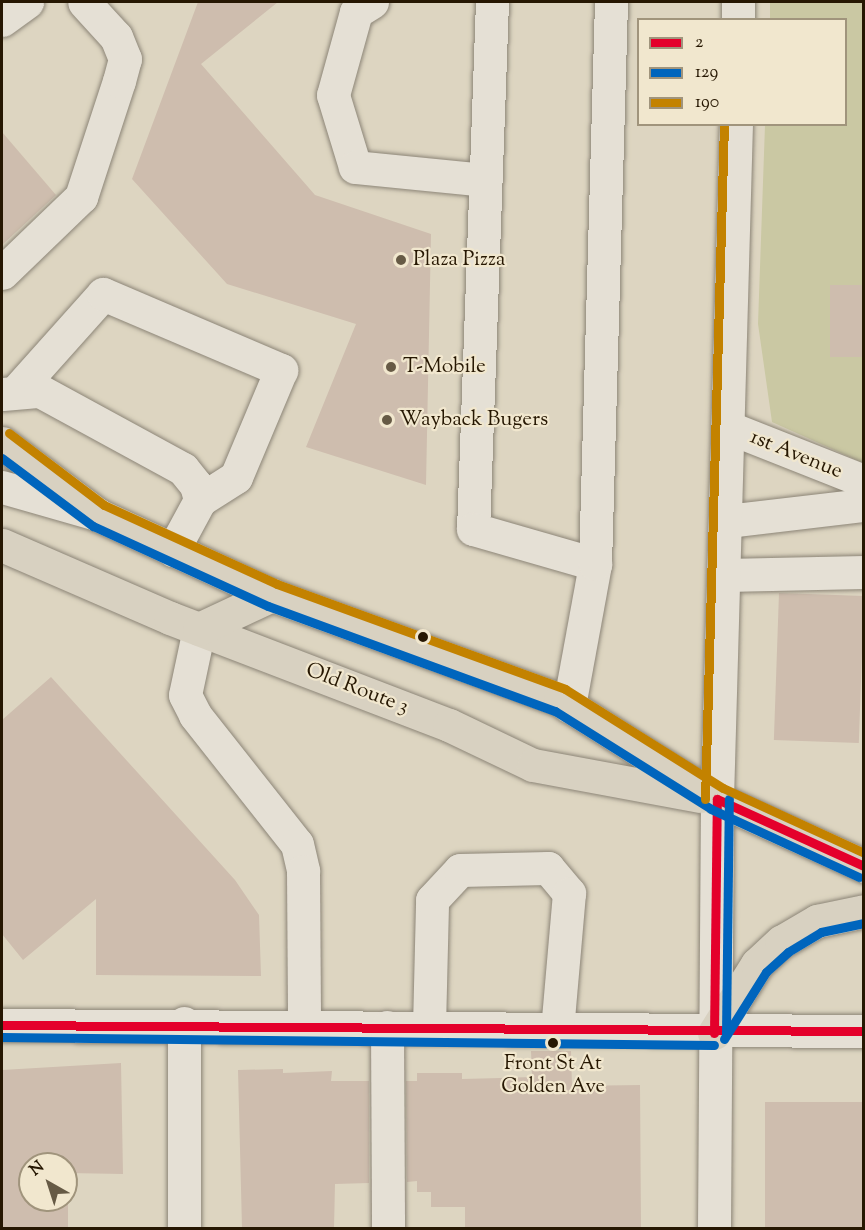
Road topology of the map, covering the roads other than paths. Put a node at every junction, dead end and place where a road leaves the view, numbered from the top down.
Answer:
1 (27, 2) edge
2 (84, 2) edge
3 (372, 2) edge
4 (492, 2) edge
5 (611, 2) edge
6 (738, 2) edge
7 (738, 18) edge
8 (2, 20) edge
9 (736, 126) edge
10 (485, 180) junction
11 (2, 273) edge
12 (10, 391) edge
13 (730, 429) junction
14 (2, 443) edge
15 (864, 481) edge
16 (2, 487) edge
17 (200, 500) junction
18 (864, 505) edge
19 (98, 515) junction
20 (727, 521) junction
21 (3, 547) edge
22 (173, 550) junction
23 (595, 564) junction
24 (864, 572) edge
25 (725, 575) junction
26 (272, 595) junction
27 (199, 629) junction
28 (569, 706) junction
29 (717, 799) junction
30 (864, 866) edge
31 (864, 911) edge
32 (184, 1023) junction
33 (2, 1025) edge
34 (304, 1025) junction
35 (387, 1027) junction
36 (429, 1027) junction
37 (557, 1030) junction
38 (864, 1031) edge
39 (714, 1033) junction
40 (184, 1228) edge
41 (388, 1228) edge
42 (714, 1228) edge

1 - 8 street
2 - 11 street
3 - 10 street
4 - 10 street
5 - 23 street
6 - 7 street
9 - 13 street
10 - 23 street
12 - 17 street
12 - 17 street
13 - 15 street, 1st Avenue
13 - 20 street
14 - 19 main road
16 - 19 street
17 - 22 street
18 - 20 street, 1st Avenue
19 - 22 main road
20 - 25 street
21 - 27 main road, Old Route 3
22 - 26 main road
23 - 28 street
24 - 25 street
25 - 29 street
26 - 27 main road
26 - 28 main road
27 - 29 main road, Old Route 3
27 - 34 street
28 - 29 main road
29 - 30 main road
29 - 39 street
31 - 39 main road
32 - 33 street
32 - 34 street
32 - 40 street
34 - 35 street
35 - 36 street
35 - 41 street
36 - 37 street
36 - 37 street
37 - 39 street
38 - 39 street
39 - 42 street

